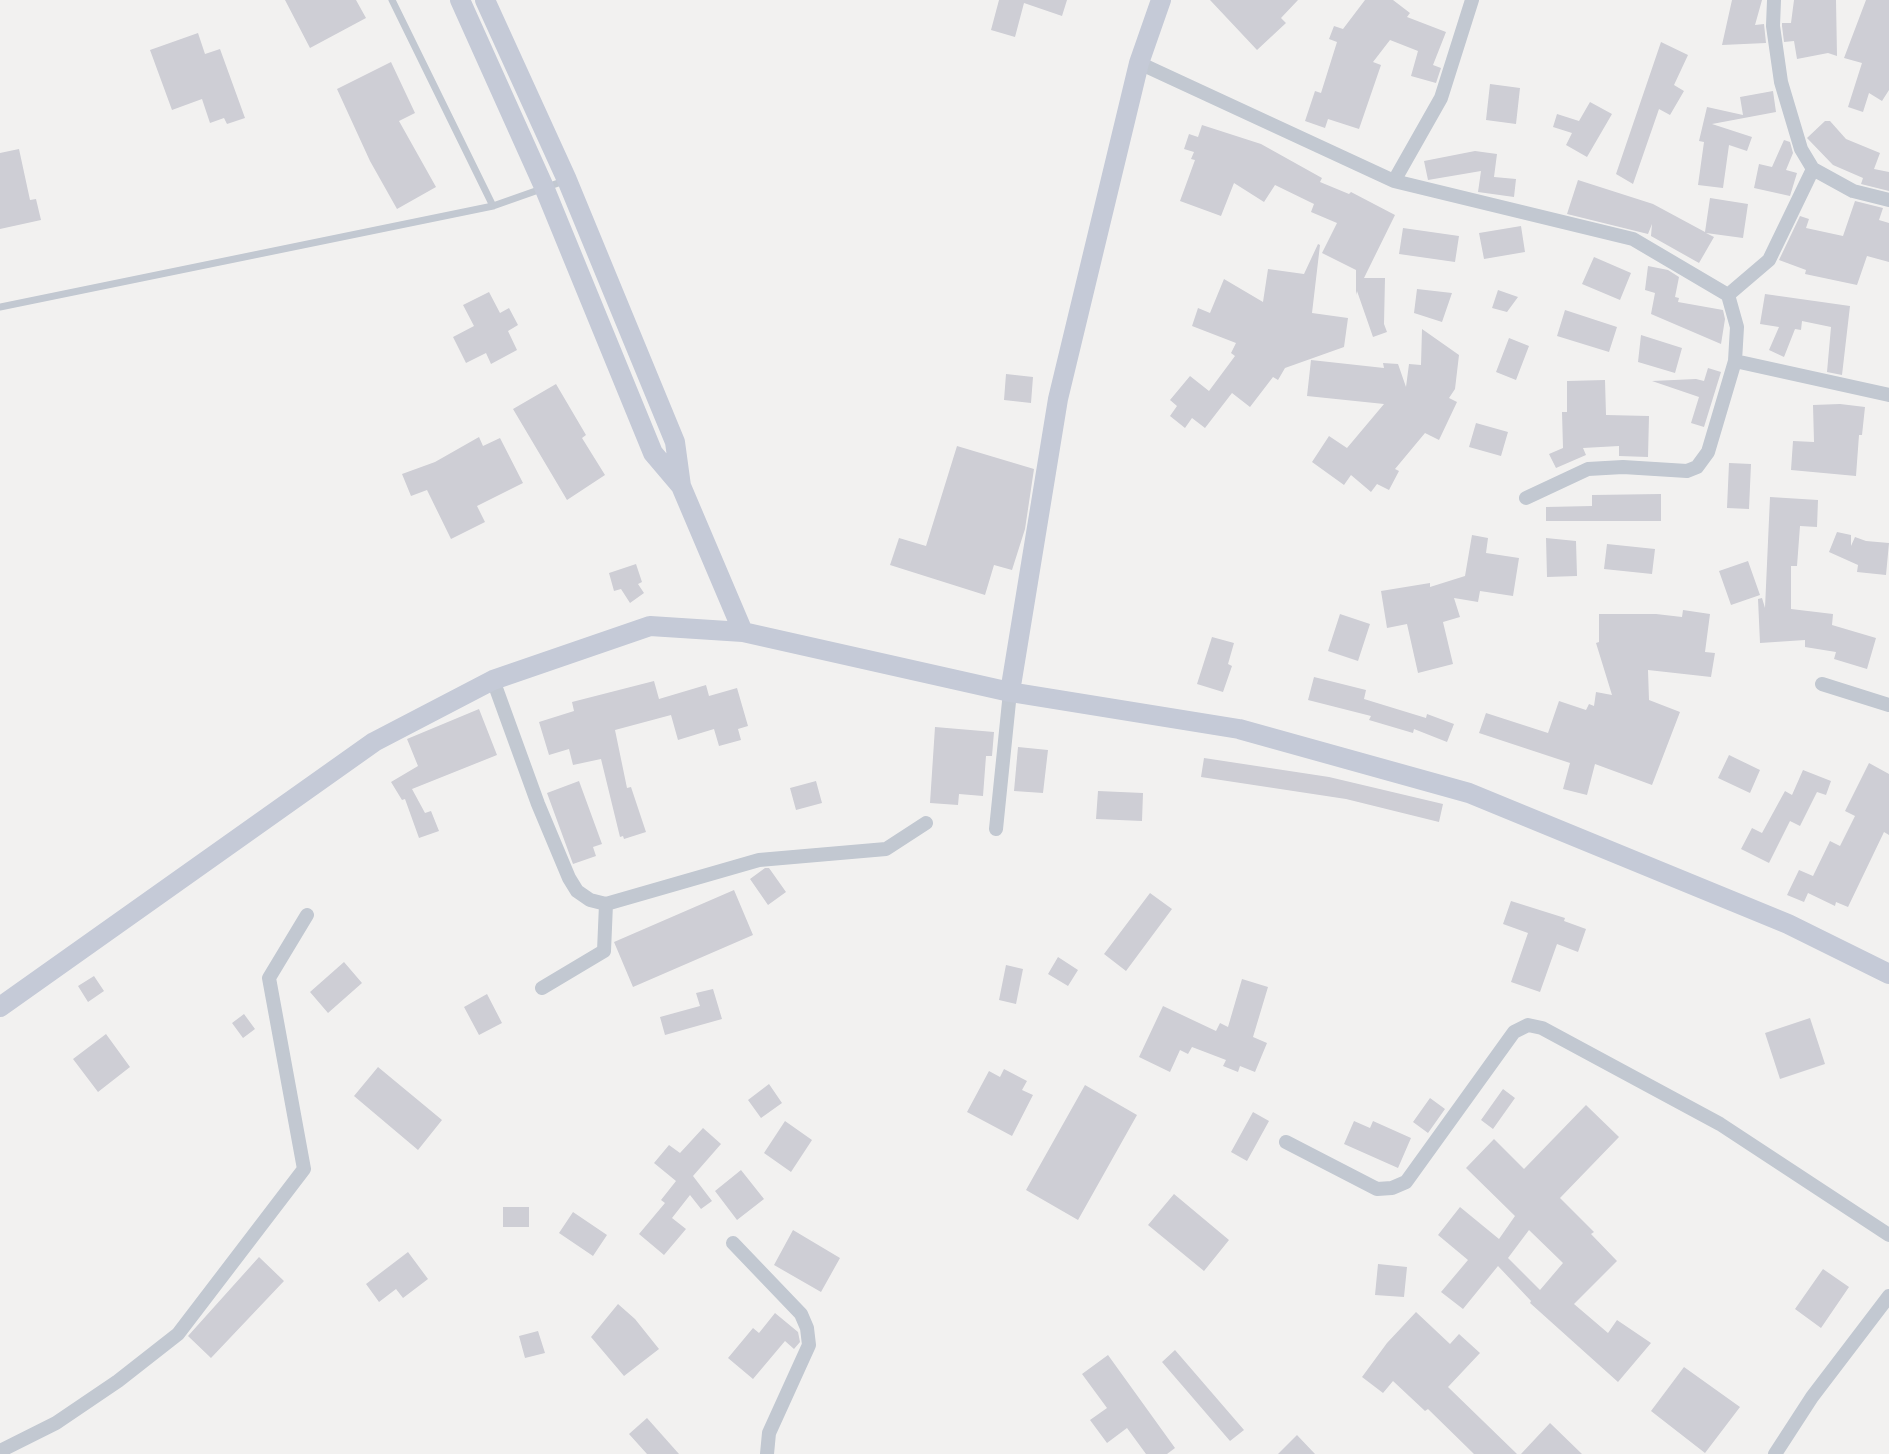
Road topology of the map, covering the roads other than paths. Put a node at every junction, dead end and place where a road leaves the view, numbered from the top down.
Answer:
1 (392, 0) edge
2 (460, 0) edge
3 (485, 0) edge
4 (1161, 0) edge
5 (1472, 0) edge
6 (1774, 0) edge
7 (1139, 63) junction
8 (1812, 169) junction
9 (567, 180) junction
10 (1394, 181) junction
11 (544, 187) junction
12 (1889, 200) edge
13 (493, 207) junction
14 (1728, 295) junction
15 (0, 307) edge
16 (1735, 361) junction
17 (1889, 395) edge
18 (681, 486) junction
19 (1526, 498) dead end
20 (743, 633) junction
21 (493, 680) junction
22 (1822, 684) dead end
23 (1010, 692) junction
24 (1889, 705) edge
25 (926, 823) dead end
26 (996, 829) dead end
27 (606, 904) junction
28 (307, 915) dead end
29 (1889, 974) edge
30 (542, 988) dead end
31 (0, 1007) edge
32 (1286, 1142) dead end
33 (1889, 1235) edge
34 (733, 1243) dead end
35 (1889, 1296) edge
36 (0, 1451) edge
37 (766, 1454) edge
38 (1775, 1454) edge

1 - 13 lane
2 - 11 main road
3 - 9 main road
4 - 7 main road
5 - 10 street
6 - 8 street
7 - 10 street
7 - 23 main road
8 - 12 street
8 - 14 street
9 - 11 lane
9 - 18 main road
10 - 14 street
11 - 13 lane
11 - 18 main road
13 - 15 lane
14 - 16 street
16 - 17 street
16 - 19 street
18 - 20 main road
20 - 21 main road
20 - 23 main road
21 - 27 street
21 - 31 main road
22 - 24 street
23 - 26 street
23 - 29 main road
25 - 27 street
27 - 30 street
28 - 36 street
32 - 33 street
34 - 37 street
35 - 38 street

